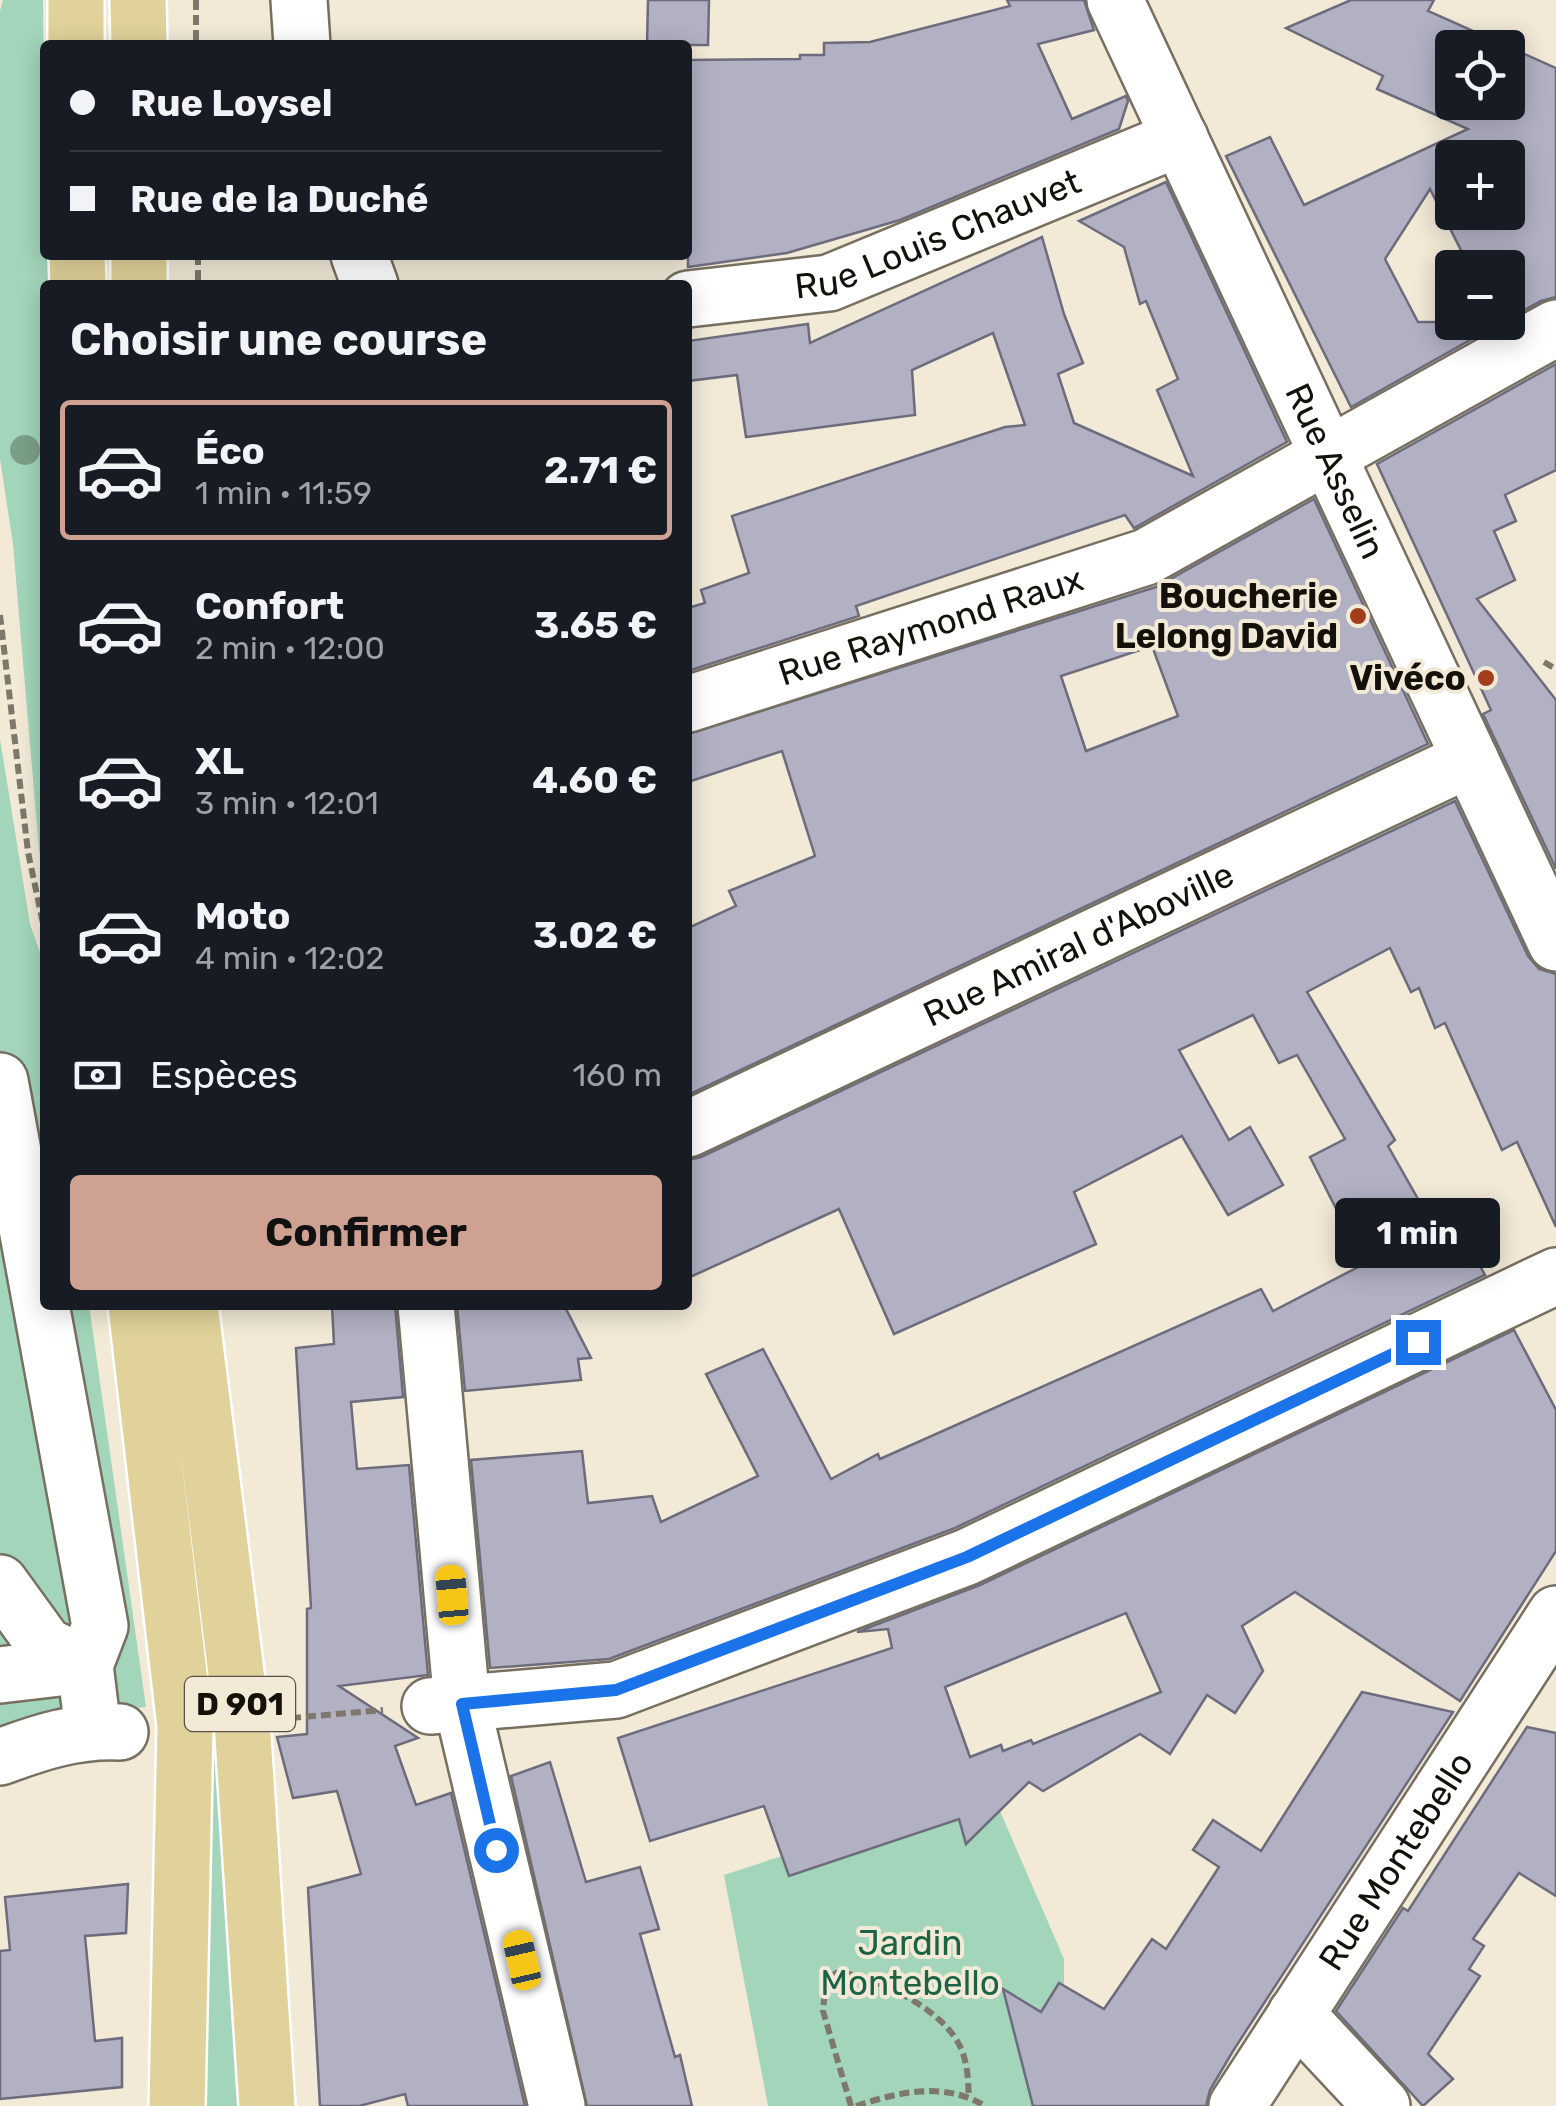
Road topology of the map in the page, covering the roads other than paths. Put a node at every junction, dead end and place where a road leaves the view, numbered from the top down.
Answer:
1 (76, 0) edge
2 (138, 0) edge
3 (299, 0) edge
4 (1115, 0) edge
5 (76, 40) edge
6 (139, 40) edge
7 (302, 40) edge
8 (1180, 138) junction
9 (692, 299) edge
10 (1556, 328) edge
11 (1328, 454) junction
12 (692, 703) edge
13 (1470, 758) junction
14 (1556, 943) edge
15 (0, 1081) edge
16 (692, 1127) edge
17 (1556, 1276) edge
18 (40, 1299) edge
19 (42, 1310) edge
20 (137, 1310) edge
21 (191, 1310) edge
22 (426, 1310) edge
23 (0, 1583) edge
24 (1556, 1614) edge
25 (85, 1665) junction
26 (0, 1675) edge
27 (446, 1705) junction
28 (0, 1757) edge
29 (1296, 2014) junction
30 (177, 2106) edge
31 (267, 2106) edge
32 (557, 2106) edge
33 (1237, 2106) edge
34 (1382, 2106) edge

1 - 5 main road
2 - 6 main road
3 - 7 street
4 - 8 street, Rue Asselin
8 - 9 street, Rue Louis Chauvet
8 - 11 street, Rue Asselin
10 - 11 street, Rue Raymond Raux
11 - 12 street, Rue Raymond Raux
11 - 13 street, Rue Asselin
13 - 14 street, Rue Asselin
13 - 16 street, Rue Amiral d'Aboville
15 - 18 street
17 - 27 street
19 - 25 street
20 - 30 main road, D 901
21 - 31 main road, D 901
22 - 27 street
23 - 25 street
24 - 29 street, Rue Montebello
25 - 26 street
25 - 28 street
27 - 32 street
29 - 33 street, Rue Montebello
29 - 34 street

